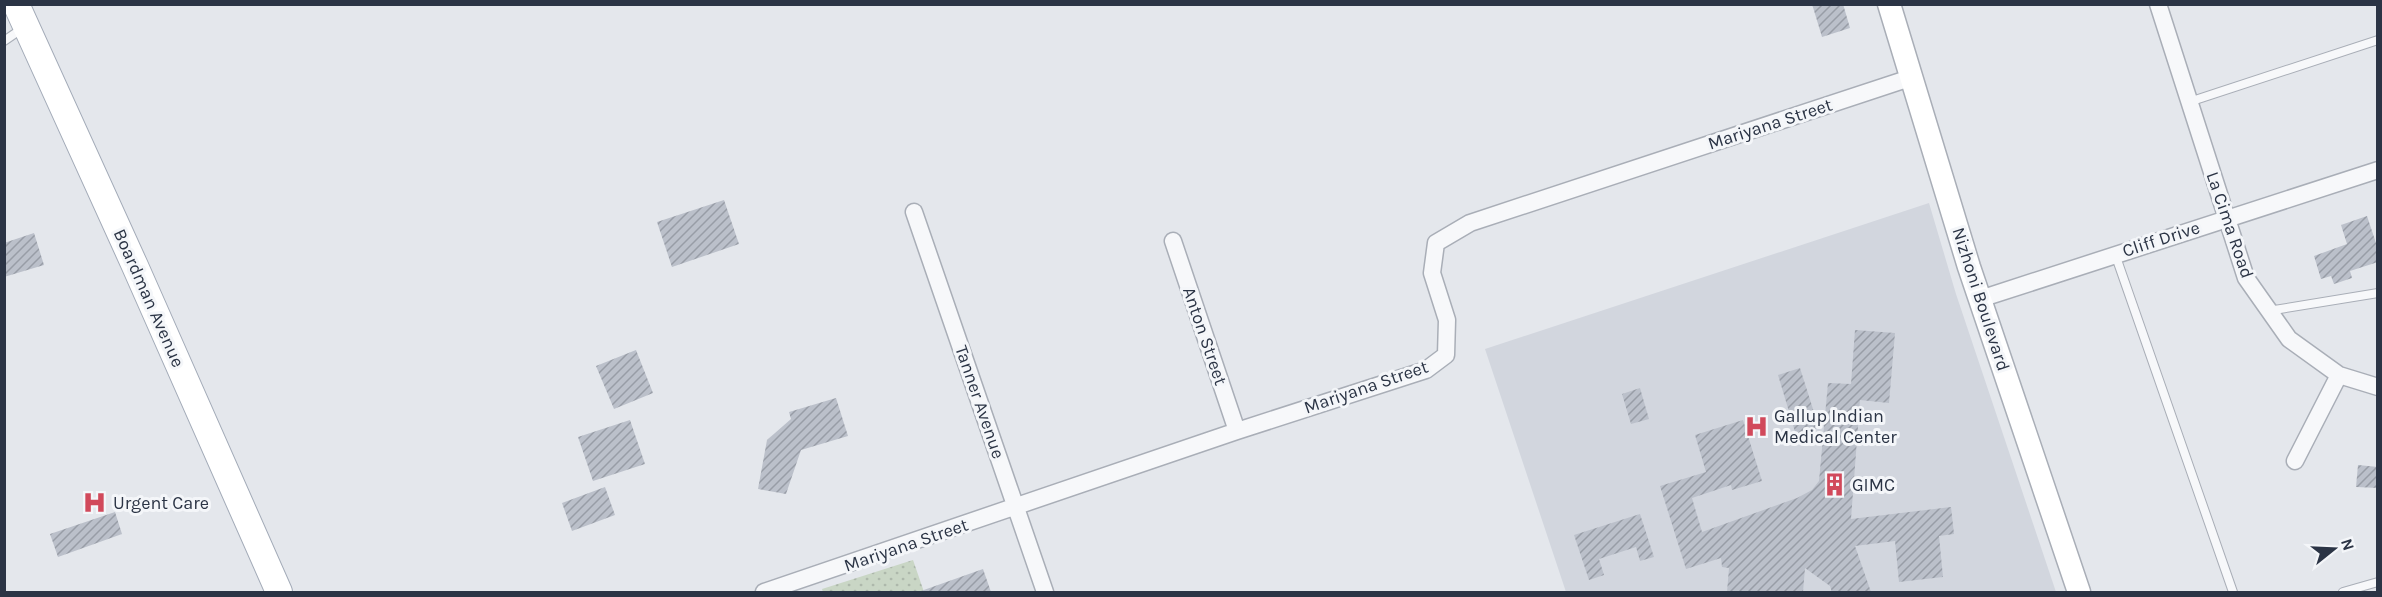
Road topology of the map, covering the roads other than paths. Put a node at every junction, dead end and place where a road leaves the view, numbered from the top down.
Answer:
1 (1889, 4) edge
2 (2158, 4) edge
3 (21, 15) edge
4 (2378, 40) edge
5 (4, 41) edge
6 (1913, 77) junction
7 (2189, 102) junction
8 (2378, 170) edge
9 (914, 212) dead end
10 (2226, 219) junction
11 (1173, 241) dead end
12 (2115, 254) junction
13 (2378, 293) edge
14 (1980, 299) junction
15 (2268, 311) junction
16 (2339, 375) junction
17 (2378, 387) edge
18 (1238, 431) junction
19 (2295, 461) dead end
20 (1016, 508) junction
21 (2378, 582) edge
22 (279, 592) edge
23 (764, 592) edge
24 (1045, 592) edge
25 (2079, 592) edge
26 (2233, 592) edge
27 (2343, 592) edge

1 - 6 main road, Nizhoni Boulevard
2 - 7 street, La Cima Road
3 - 5 lane
3 - 22 main road, Boardman Avenue
4 - 7 lane
6 - 14 main road, Nizhoni Boulevard
6 - 18 street, Mariyana Street
7 - 10 street, La Cima Road
8 - 10 street, Cliff Drive
9 - 20 street, Tanner Avenue
10 - 12 street, Cliff Drive
10 - 15 street, La Cima Road
11 - 18 street, Anton Street
12 - 14 street, Cliff Drive
12 - 26 lane
13 - 15 lane
14 - 25 main road, Nizhoni Boulevard
15 - 16 street, La Cima Road
16 - 17 street, La Cima Road
16 - 19 street
18 - 20 street, Mariyana Street
20 - 23 street, Mariyana Street
20 - 24 street, Tanner Avenue
21 - 27 lane

